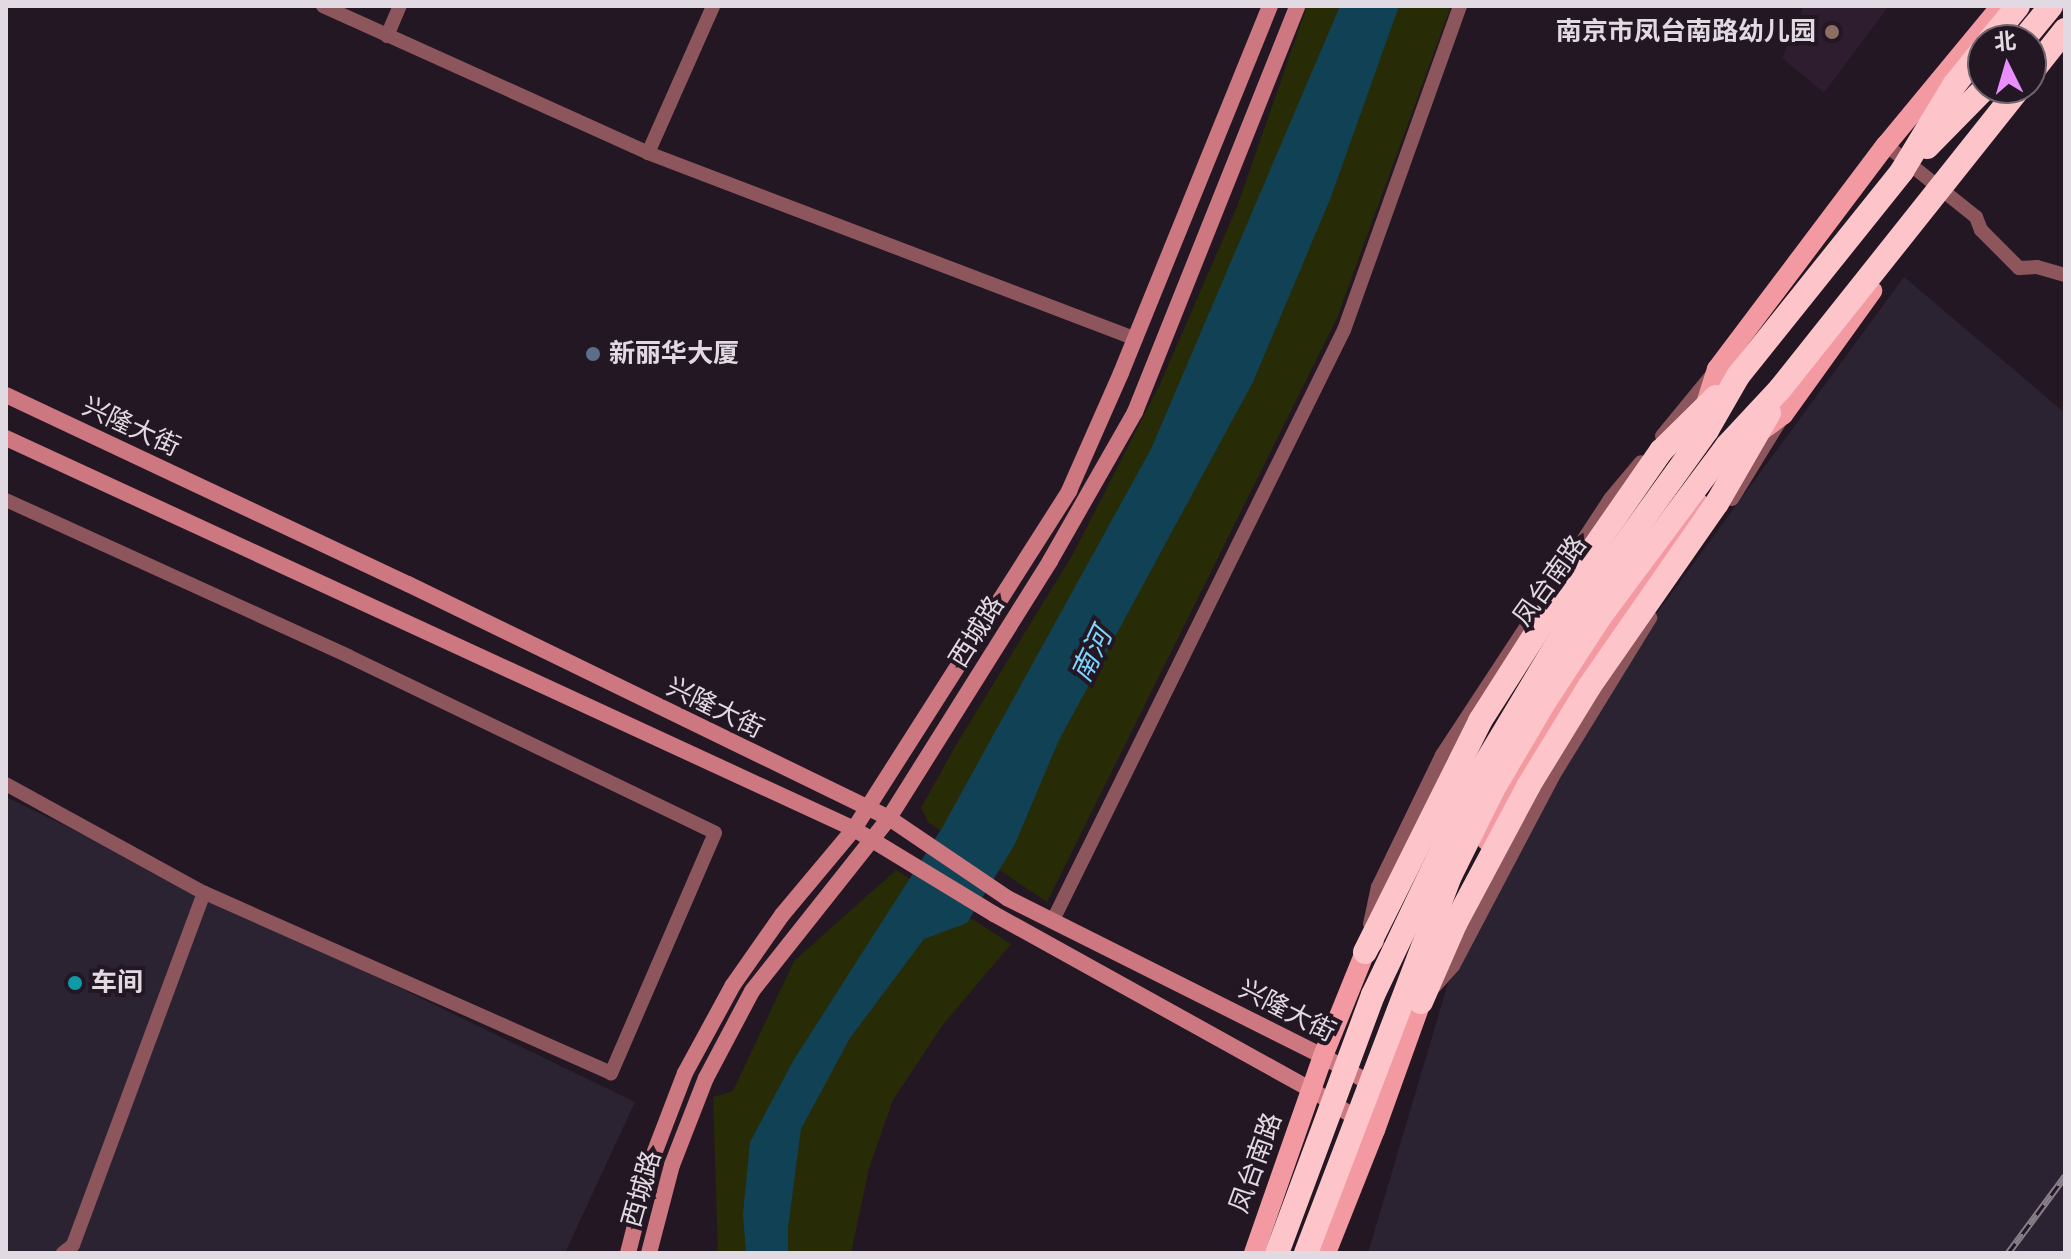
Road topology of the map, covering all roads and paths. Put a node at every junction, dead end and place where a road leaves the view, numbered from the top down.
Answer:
1 (323, 6) edge
2 (400, 6) edge
3 (713, 6) edge
4 (1270, 6) edge
5 (1297, 6) edge
6 (1460, 6) edge
7 (2001, 6) edge
8 (2018, 6) edge
9 (2051, 6) edge
10 (2003, 24) edge
11 (2036, 24) edge
12 (2065, 30) edge
13 (387, 36) junction
14 (2065, 45) edge
15 (2047, 53) edge
16 (2047, 68) edge
17 (1967, 69) edge
18 (1969, 104) edge
19 (2006, 104) edge
20 (2018, 104) edge
21 (1886, 145) junction
22 (648, 153) junction
23 (1902, 171) junction
24 (1947, 192) junction
25 (2065, 275) edge
26 (1136, 339) junction
27 (1728, 372) junction
28 (1780, 389) junction
29 (6, 395) edge
30 (1783, 415) junction
31 (6, 438) edge
32 (6, 500) edge
33 (6, 784) edge
34 (867, 810) junction
35 (889, 818) junction
36 (854, 829) junction
37 (872, 841) junction
38 (204, 893) junction
39 (782, 915) junction
40 (1053, 920) junction
41 (799, 929) junction
42 (1365, 952) junction
43 (1421, 1002) junction
44 (1323, 1056) junction
45 (1312, 1090) junction
46 (1387, 1093) junction
47 (1375, 1130) junction
48 (63, 1253) edge
49 (628, 1253) edge
50 (649, 1253) edge
51 (1254, 1253) edge
52 (1277, 1253) edge
53 (1306, 1253) edge
54 (1326, 1253) edge

1 - 13 street
2 - 13 street
3 - 22 street
4 - 26 main road, 西城路
5 - 35 main road, 西城路
6 - 40 street
7 - 21 main road, 凤台南路
8 - 10 highway
9 - 11 highway
12 - 15 highway
13 - 22 street
14 - 16 main road
17 - 23 highway, 凤台南路
18 - 23 highway
19 - 28 highway
20 - 24 main road
21 - 24 street
21 - 27 main road, 凤台南路
22 - 26 street
23 - 27 highway, 凤台南路
24 - 25 street
24 - 30 main road
26 - 34 main road, 西城路
27 - 42 main road, 凤台南路
27 - 42 highway
27 - 52 highway, 凤台南路
28 - 43 highway
28 - 53 highway
29 - 34 main road, 兴隆大街
30 - 43 street
30 - 43 main road
31 - 36 main road, 兴隆大街
32 - 38 street
33 - 38 street
34 - 35 main road, 兴隆大街
34 - 36 main road, 西城路
35 - 37 main road, 西城路
35 - 40 main road, 兴隆大街
36 - 37 main road, 兴隆大街
36 - 39 main road, 西城路
37 - 41 main road, 西城路
37 - 45 main road, 兴隆大街
38 - 48 street
39 - 41 main road
39 - 49 main road, 西城路
40 - 44 main road, 兴隆大街
41 - 50 main road, 西城路
42 - 44 main road, 凤台南路
43 - 46 main road
44 - 45 main road, 凤台南路
44 - 46 main road, 兴隆大街
45 - 47 main road, 兴隆大街
45 - 51 main road, 凤台南路
46 - 47 main road
47 - 54 main road

